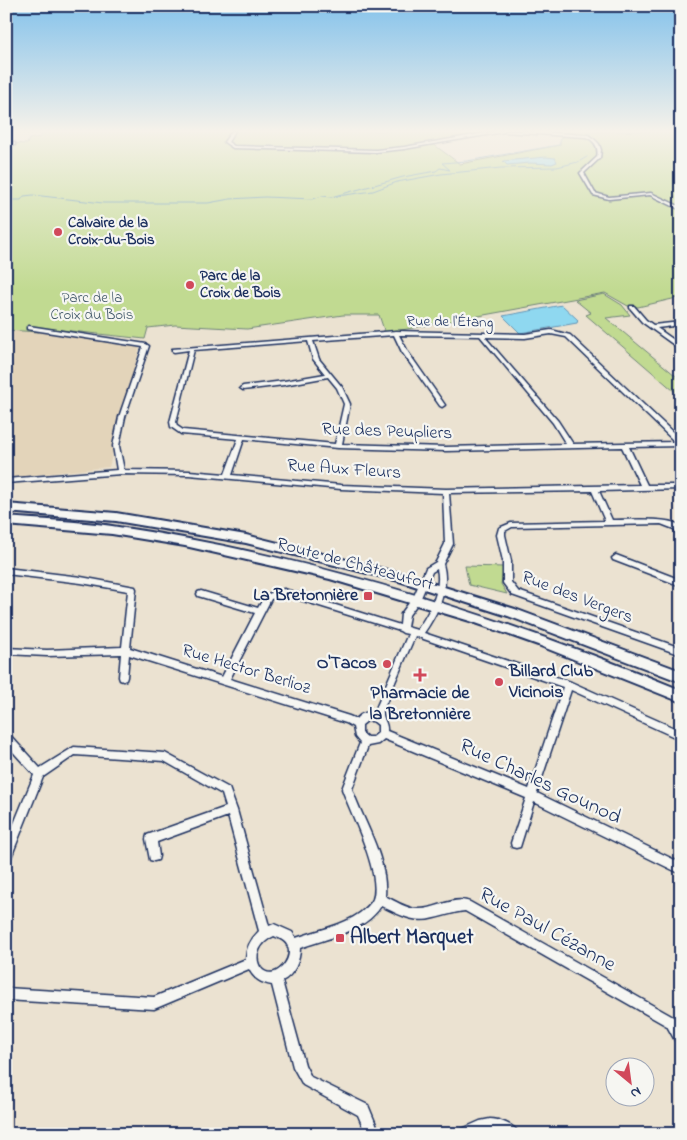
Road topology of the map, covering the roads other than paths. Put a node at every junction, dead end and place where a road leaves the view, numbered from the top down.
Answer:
1 (588, 184) edge
2 (681, 209) edge
3 (632, 307) dead end
4 (681, 323) edge
5 (653, 327) junction
6 (28, 328) dead end
7 (396, 333) junction
8 (481, 335) junction
9 (311, 341) junction
10 (681, 348) edge
11 (192, 349) junction
12 (174, 350) dead end
13 (329, 375) junction
14 (243, 388) dead end
15 (442, 405) dead end
16 (242, 438) junction
17 (681, 444) edge
18 (338, 446) junction
19 (625, 446) junction
20 (570, 447) junction
21 (121, 472) junction
22 (228, 476) junction
23 (6, 480) edge
24 (681, 487) edge
25 (645, 488) junction
26 (594, 489) junction
27 (446, 491) junction
28 (6, 508) edge
29 (6, 521) edge
30 (610, 523) junction
31 (681, 534) edge
32 (616, 558) dead end
33 (439, 564) junction
34 (6, 571) edge
35 (681, 583) edge
36 (440, 590) junction
37 (420, 592) junction
38 (201, 594) dead end
39 (435, 604) junction
40 (261, 612) junction
41 (403, 630) junction
42 (416, 633) junction
43 (125, 650) junction
44 (6, 651) edge
45 (681, 652) edge
46 (123, 677) dead end
47 (681, 678) edge
48 (226, 680) junction
49 (568, 685) junction
50 (681, 696) edge
51 (378, 719) junction
52 (357, 724) junction
53 (383, 734) junction
54 (681, 736) edge
55 (6, 738) edge
56 (365, 740) junction
57 (39, 774) junction
58 (533, 796) junction
59 (232, 810) junction
60 (516, 843) dead end
61 (6, 856) edge
62 (154, 856) dead end
63 (681, 869) edge
64 (379, 899) junction
65 (265, 932) junction
66 (294, 945) junction
67 (252, 962) junction
68 (276, 979) junction
69 (6, 994) edge
70 (681, 1040) edge
71 (373, 1134) edge
72 (467, 1134) edge
73 (512, 1134) edge

1 - 2 street
3 - 5 street
4 - 5 street
5 - 10 street
6 - 21 street
7 - 8 street, Rue de l'Étang
7 - 9 street, Rue de l'Étang
7 - 15 street
8 - 17 street, Rue de l'Étang
8 - 20 street
9 - 11 street, Rue de l'Étang
9 - 13 street
11 - 12 street, Rue de l'Étang
11 - 16 street, Rue des Peupliers
13 - 14 street
13 - 18 street
16 - 18 street, Rue des Peupliers
16 - 22 street
17 - 19 street, Rue des Peupliers
18 - 20 street, Rue des Peupliers
19 - 20 street, Rue des Peupliers
19 - 25 street
21 - 22 street, Rue Aux Fleurs
21 - 23 street, Rue Aux Fleurs
22 - 27 street, Rue Aux Fleurs
24 - 25 street, Rue Aux Fleurs
25 - 26 street, Rue Aux Fleurs
26 - 27 street, Rue Aux Fleurs
26 - 30 street
27 - 33 street
28 - 37 main road, Route de Châteaufort
29 - 37 main road, Route de Châteaufort
30 - 31 street, Rue des Vergers
30 - 45 street, Rue des Vergers
32 - 35 street
33 - 36 street
33 - 37 street
34 - 43 street
36 - 37 main road, Route de Châteaufort
36 - 39 street
36 - 47 main road, Route de Châteaufort
37 - 39 main road, Route de Châteaufort
37 - 41 street
38 - 40 street
39 - 42 street
39 - 50 main road, Route de Châteaufort
40 - 41 street
40 - 48 street
41 - 42 street
42 - 49 street
42 - 51 street
43 - 44 street, Rue Hector Berlioz
43 - 46 street
43 - 48 street, Rue Hector Berlioz
48 - 52 street, Rue Hector Berlioz
49 - 54 street
49 - 58 street
51 - 52 street
51 - 53 street
52 - 56 street
53 - 56 street
53 - 58 street, Rue Charles Gounod
55 - 57 street
56 - 64 street
57 - 59 street
57 - 61 street
58 - 60 street
58 - 63 street, Rue Charles Gounod
59 - 62 street
59 - 65 street
64 - 66 street
64 - 70 street, Rue Paul Cézanne
65 - 66 street
65 - 67 street
66 - 68 street
67 - 68 street
67 - 69 street
68 - 71 street
72 - 73 street

